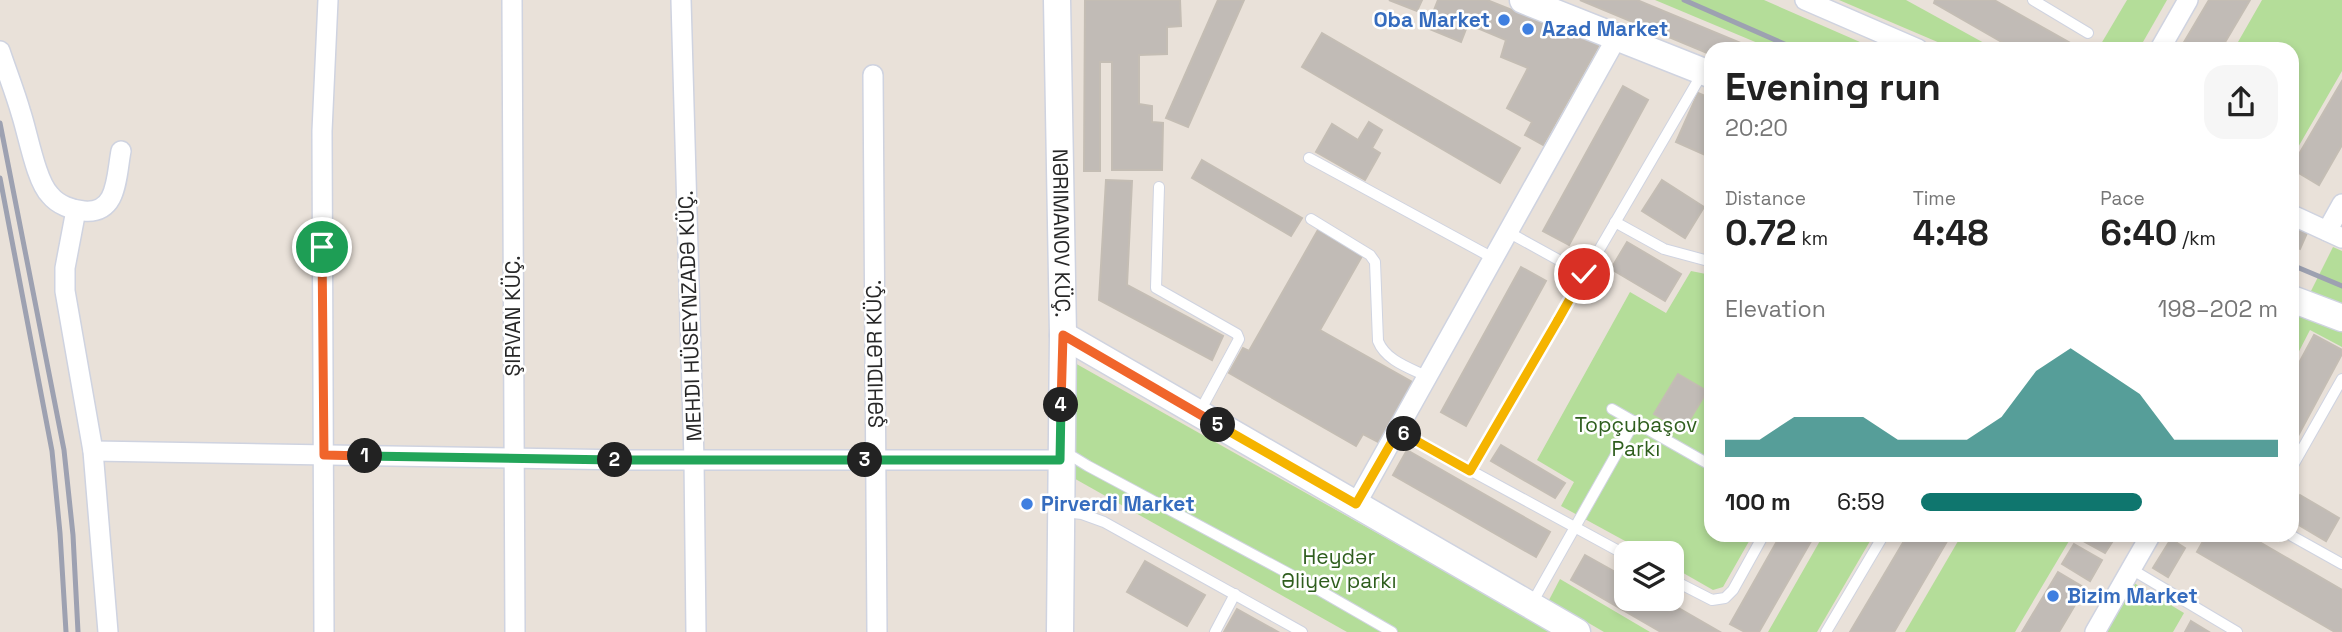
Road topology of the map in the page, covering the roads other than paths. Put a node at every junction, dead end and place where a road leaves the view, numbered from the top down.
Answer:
1 (328, 0) edge
2 (512, 0) edge
3 (681, 0) edge
4 (1057, 0) edge
5 (1523, 0) edge
6 (1805, 0) edge
7 (2033, 0) edge
8 (2188, 0) edge
9 (2088, 33) dead end
10 (1617, 37) junction
11 (1902, 42) edge
12 (2164, 42) edge
13 (0, 51) edge
14 (1704, 72) edge
15 (873, 75) dead end
16 (1704, 78) edge
17 (121, 151) dead end
18 (1310, 158) dead end
19 (1159, 187) dead end
20 (2342, 204) edge
21 (76, 210) junction
22 (2299, 218) edge
23 (1311, 219) dead end
24 (1615, 222) junction
25 (1508, 232) junction
26 (2334, 234) edge
27 (1493, 258) junction
28 (1704, 260) edge
29 (1584, 274) junction
30 (2299, 302) edge
31 (2342, 318) edge
32 (1063, 335) junction
33 (1427, 377) junction
34 (2342, 379) edge
35 (1612, 409) dead end
36 (1199, 414) junction
37 (1635, 421) junction
38 (1398, 431) junction
39 (93, 451) junction
40 (1060, 454) junction
41 (324, 455) junction
42 (2299, 455) edge
43 (514, 458) junction
44 (694, 460) junction
45 (877, 460) junction
46 (1704, 461) edge
47 (1470, 471) junction
48 (1356, 504) junction
49 (1060, 512) junction
50 (1576, 528) junction
51 (2299, 540) edge
52 (1760, 542) edge
53 (1879, 542) edge
54 (2147, 542) edge
55 (1614, 549) edge
56 (2342, 564) edge
57 (2131, 569) junction
58 (1684, 586) edge
59 (1235, 594) junction
60 (1531, 605) junction
61 (108, 632) edge
62 (324, 632) edge
63 (515, 632) edge
64 (696, 632) edge
65 (877, 632) edge
66 (1060, 632) edge
67 (1215, 632) edge
68 (1302, 632) edge
69 (1392, 632) edge
70 (1577, 632) edge
71 (1826, 632) edge
72 (2095, 632) edge
73 (2237, 632) edge

1 - 41 street
2 - 43 street, ŞIRVAN KÜÇ.
3 - 44 street, MEHDI HÜSEYNZADƏ KÜÇ.
4 - 32 main road, NƏRIMANOV KÜÇ.
5 - 10 main road
6 - 11 street
7 - 9 lane
8 - 12 street
10 - 14 main road
10 - 25 street
13 - 21 street
15 - 45 street, ŞƏHIDLƏR KÜÇ.
16 - 24 lane
17 - 21 street
18 - 27 lane
19 - 36 lane
20 - 26 street
21 - 39 street
22 - 26 street
23 - 33 lane
24 - 28 lane
24 - 29 lane
25 - 27 street
25 - 29 lane
27 - 33 street
29 - 47 lane
30 - 31 main road
32 - 36 main road
32 - 40 main road, NƏRIMANOV KÜÇ.
33 - 38 street
34 - 42 lane
35 - 37 lane
36 - 48 main road
37 - 46 lane
37 - 50 lane
38 - 47 lane
38 - 48 street
39 - 41 street
39 - 61 street
40 - 45 street
40 - 49 main road, NƏRIMANOV KÜÇ.
40 - 69 lane
41 - 43 street
41 - 62 street
43 - 44 street
43 - 63 street, ŞIRVAN KÜÇ.
44 - 45 street
44 - 64 street, MEHDI HÜSEYNZADƏ KÜÇ.
45 - 65 street, ŞƏHIDLƏR KÜÇ.
47 - 50 lane
48 - 60 main road
49 - 59 lane
49 - 66 main road, NƏRIMANOV KÜÇ.
50 - 55 lane
50 - 60 lane
51 - 56 lane
52 - 58 lane
53 - 71 lane
54 - 57 street
57 - 72 street
57 - 73 lane
59 - 67 lane
59 - 68 lane
60 - 70 main road

